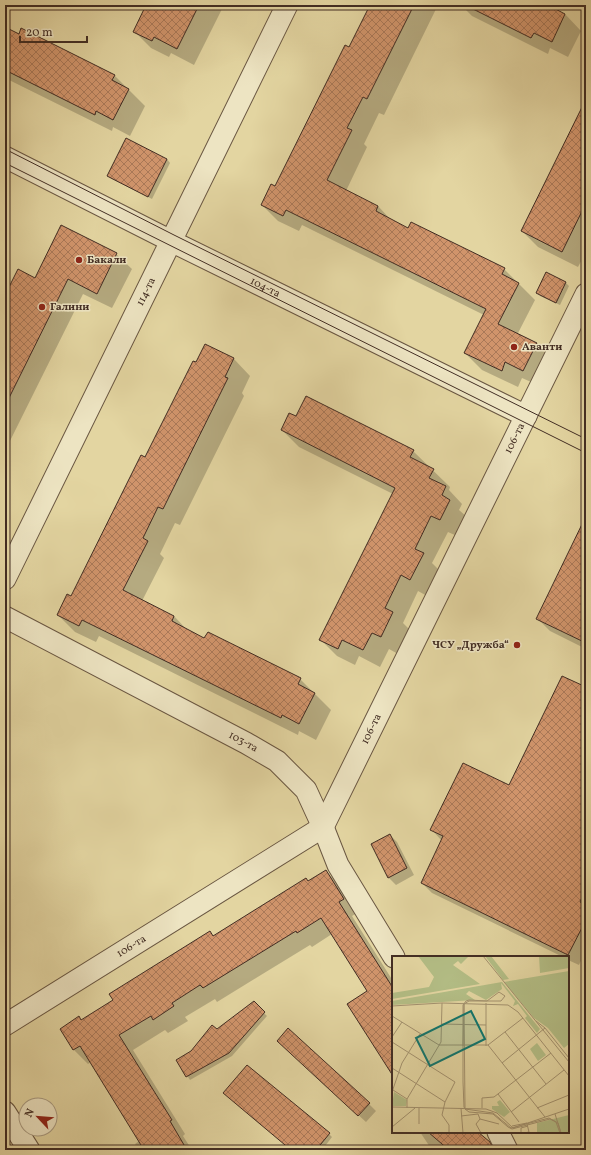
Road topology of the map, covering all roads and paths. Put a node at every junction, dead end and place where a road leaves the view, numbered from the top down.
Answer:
1 (288, 5) edge
2 (5, 156) edge
3 (171, 241) junction
4 (586, 294) edge
5 (526, 416) junction
6 (5, 579) edge
7 (5, 617) edge
8 (323, 827) junction
9 (393, 956) edge
10 (5, 1025) edge
11 (5, 1112) edge
12 (498, 1133) edge
13 (29, 1150) edge
14 (507, 1150) edge

1 - 3 street, 114-та
2 - 3 street, 104-та
3 - 5 street, 104-та
3 - 6 street, 114-та
4 - 5 street, 106-та
5 - 8 street, 106-та
7 - 8 street, 103-та
8 - 9 street, 103-та
8 - 10 street, 106-та
11 - 13 street
12 - 14 street

